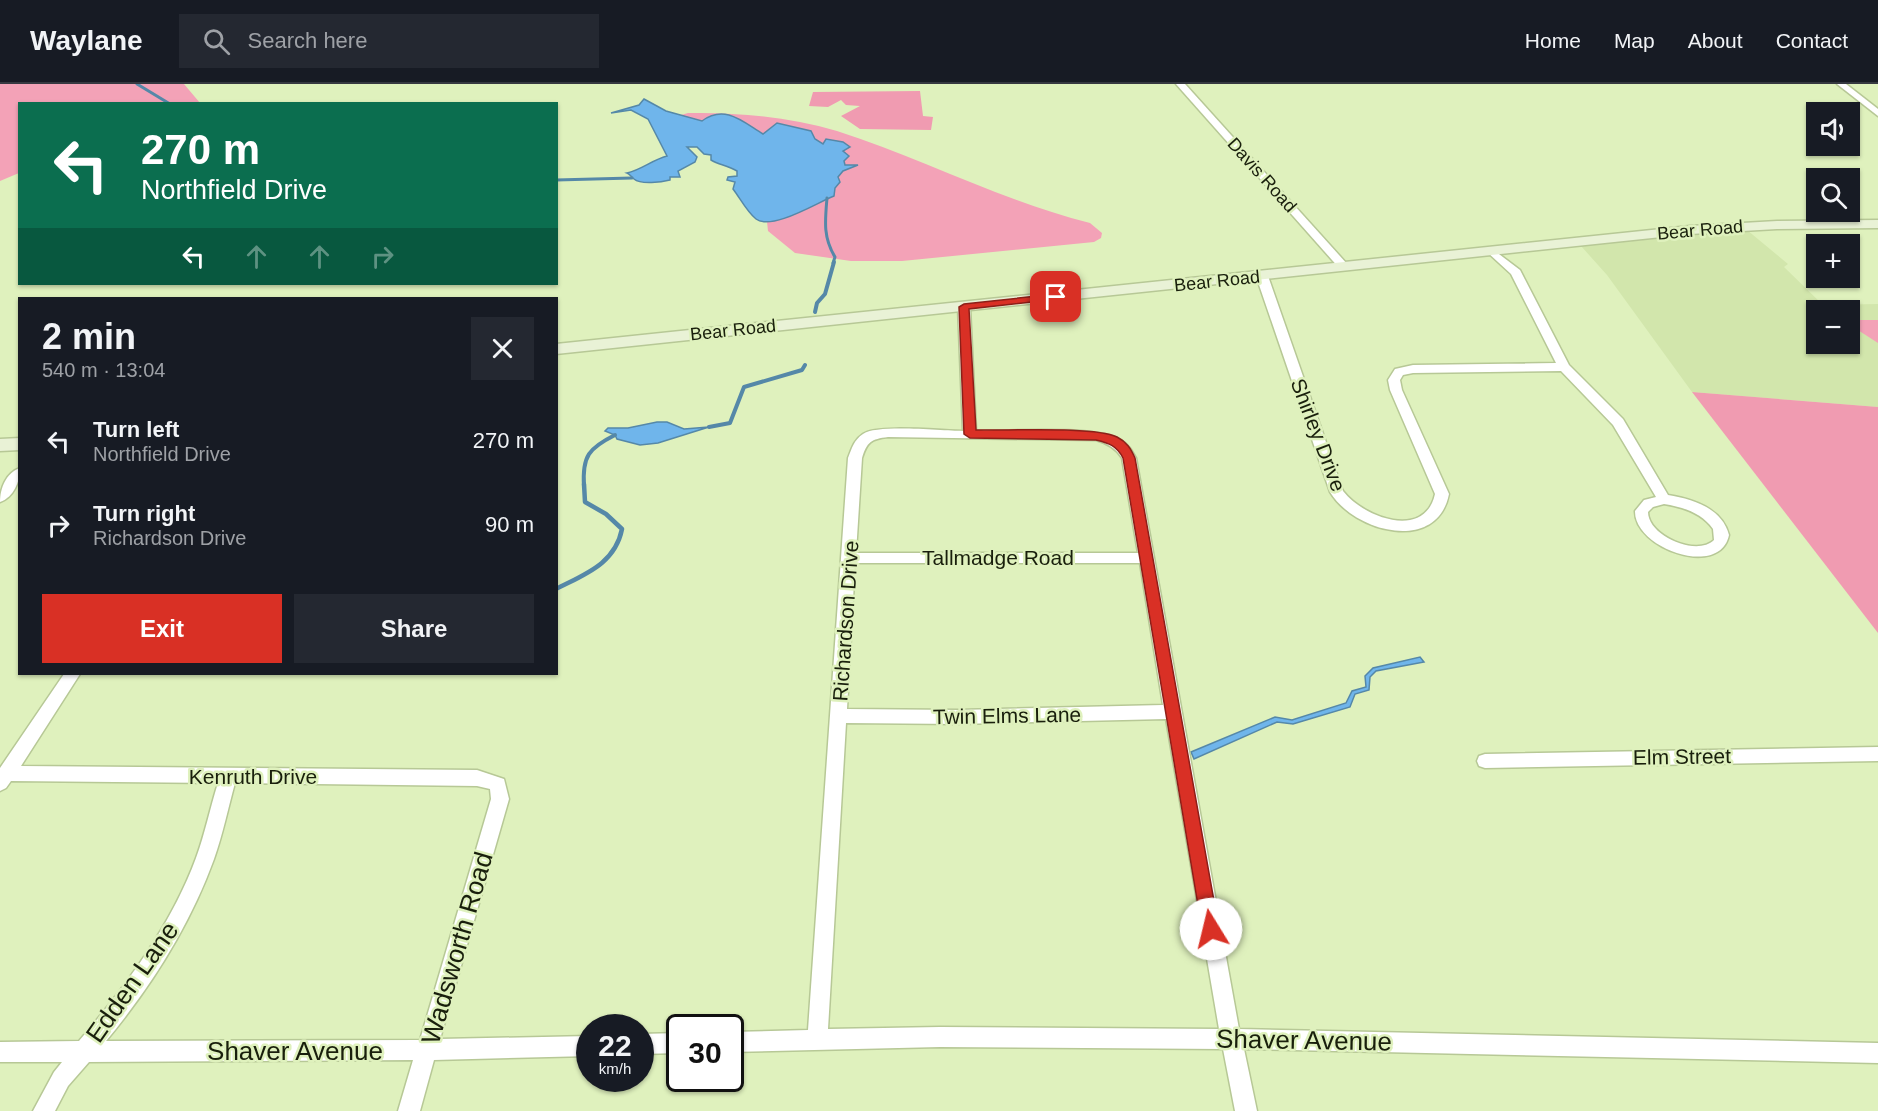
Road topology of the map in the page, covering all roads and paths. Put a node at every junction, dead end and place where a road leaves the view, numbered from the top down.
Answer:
1 (1180, 84) edge
2 (1841, 84) edge
3 (1878, 113) edge
4 (1878, 224) edge
5 (1491, 251) junction
6 (1344, 267) junction
7 (1262, 276) junction
8 (964, 307) junction
9 (558, 349) edge
10 (1564, 367) junction
11 (970, 434) junction
12 (18, 444) edge
13 (0, 445) edge
14 (18, 474) edge
15 (0, 497) edge
16 (1664, 499) junction
17 (850, 558) junction
18 (1147, 558) junction
19 (71, 675) edge
20 (1174, 712) junction
21 (840, 716) junction
22 (1878, 754) edge
23 (1485, 761) dead end
24 (228, 777) junction
25 (3, 778) edge
26 (498, 784) joint
27 (1232, 1039) junction
28 (817, 1040) junction
29 (744, 1042) edge
30 (576, 1046) edge
31 (427, 1050) junction
32 (0, 1052) edge
33 (82, 1052) junction
34 (1878, 1053) edge
35 (44, 1111) edge
36 (409, 1111) edge
37 (1246, 1111) edge

1 - 6 street, Davis Road
2 - 3 street
4 - 5 main road, Bear Road
5 - 6 main road, Bear Road
5 - 10 street
6 - 7 main road, Bear Road
7 - 8 main road, Bear Road
7 - 10 street, Shirley Drive
8 - 9 main road, Bear Road
8 - 11 street
10 - 16 street
11 - 17 street, Richardson Drive
11 - 18 street
12 - 13 main road
14 - 15 street
16 - 16 street
17 - 18 street, Tallmadge Road
17 - 21 street, Richardson Drive
18 - 20 street
19 - 25 street
20 - 21 street, Twin Elms Lane
20 - 27 street
21 - 28 street, Richardson Drive
22 - 23 street, Elm Street
24 - 25 street, Kenruth Drive
24 - 26 street, Kenruth Drive
24 - 33 street, Edden Lane
26 - 31 street, Wadsworth Road
27 - 28 street, Shaver Avenue
27 - 34 street, Shaver Avenue
27 - 37 street
28 - 29 street, Shaver Avenue
30 - 31 street, Shaver Avenue
31 - 33 street, Shaver Avenue
31 - 36 street, Wadsworth Road
32 - 33 street, Shaver Avenue
33 - 35 street, Edden Lane

